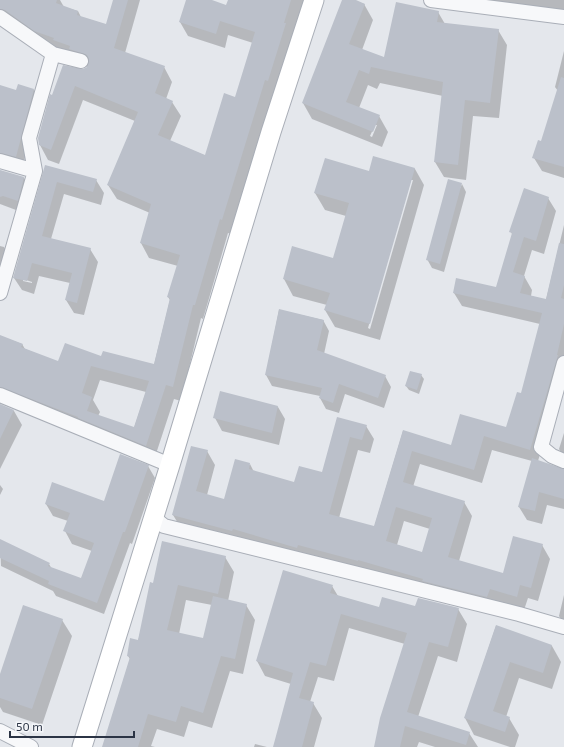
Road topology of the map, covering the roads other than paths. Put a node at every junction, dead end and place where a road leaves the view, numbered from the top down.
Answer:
1 (314, 0) edge
2 (431, 0) edge
3 (0, 17) edge
4 (564, 17) edge
5 (53, 54) junction
6 (82, 61) dead end
7 (0, 161) edge
8 (35, 171) junction
9 (0, 293) edge
10 (564, 363) edge
11 (0, 395) edge
12 (564, 461) edge
13 (170, 465) junction
14 (153, 517) junction
15 (564, 627) edge
16 (0, 732) edge
17 (31, 747) edge
18 (82, 747) edge

1 - 13 main road
2 - 4 street
3 - 5 street
5 - 6 street
5 - 8 street
7 - 8 street
8 - 9 street
10 - 12 street
11 - 13 street
13 - 14 main road
14 - 15 street
14 - 18 main road
16 - 17 street

